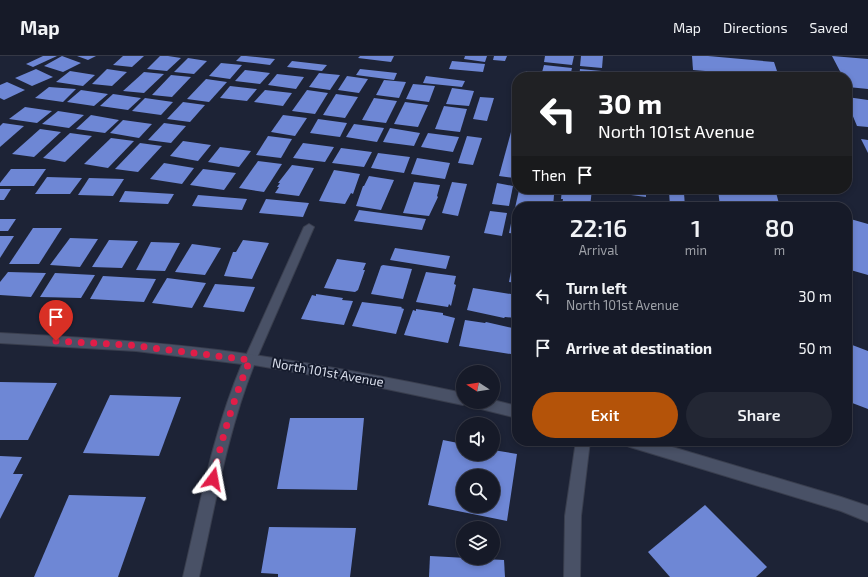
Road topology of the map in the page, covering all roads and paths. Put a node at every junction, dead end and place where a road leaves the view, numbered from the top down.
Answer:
1 (309, 227) dead end
2 (0, 338) edge
3 (250, 360) junction
4 (456, 397) edge
5 (500, 408) edge
6 (512, 411) edge
7 (582, 446) edge
8 (647, 446) edge
9 (868, 514) edge
10 (191, 577) edge
11 (572, 577) edge

1 - 3 lane
2 - 3 street, North 101st Avenue
3 - 4 street, North 101st Avenue
3 - 10 street
5 - 6 street
7 - 11 street
8 - 9 street

